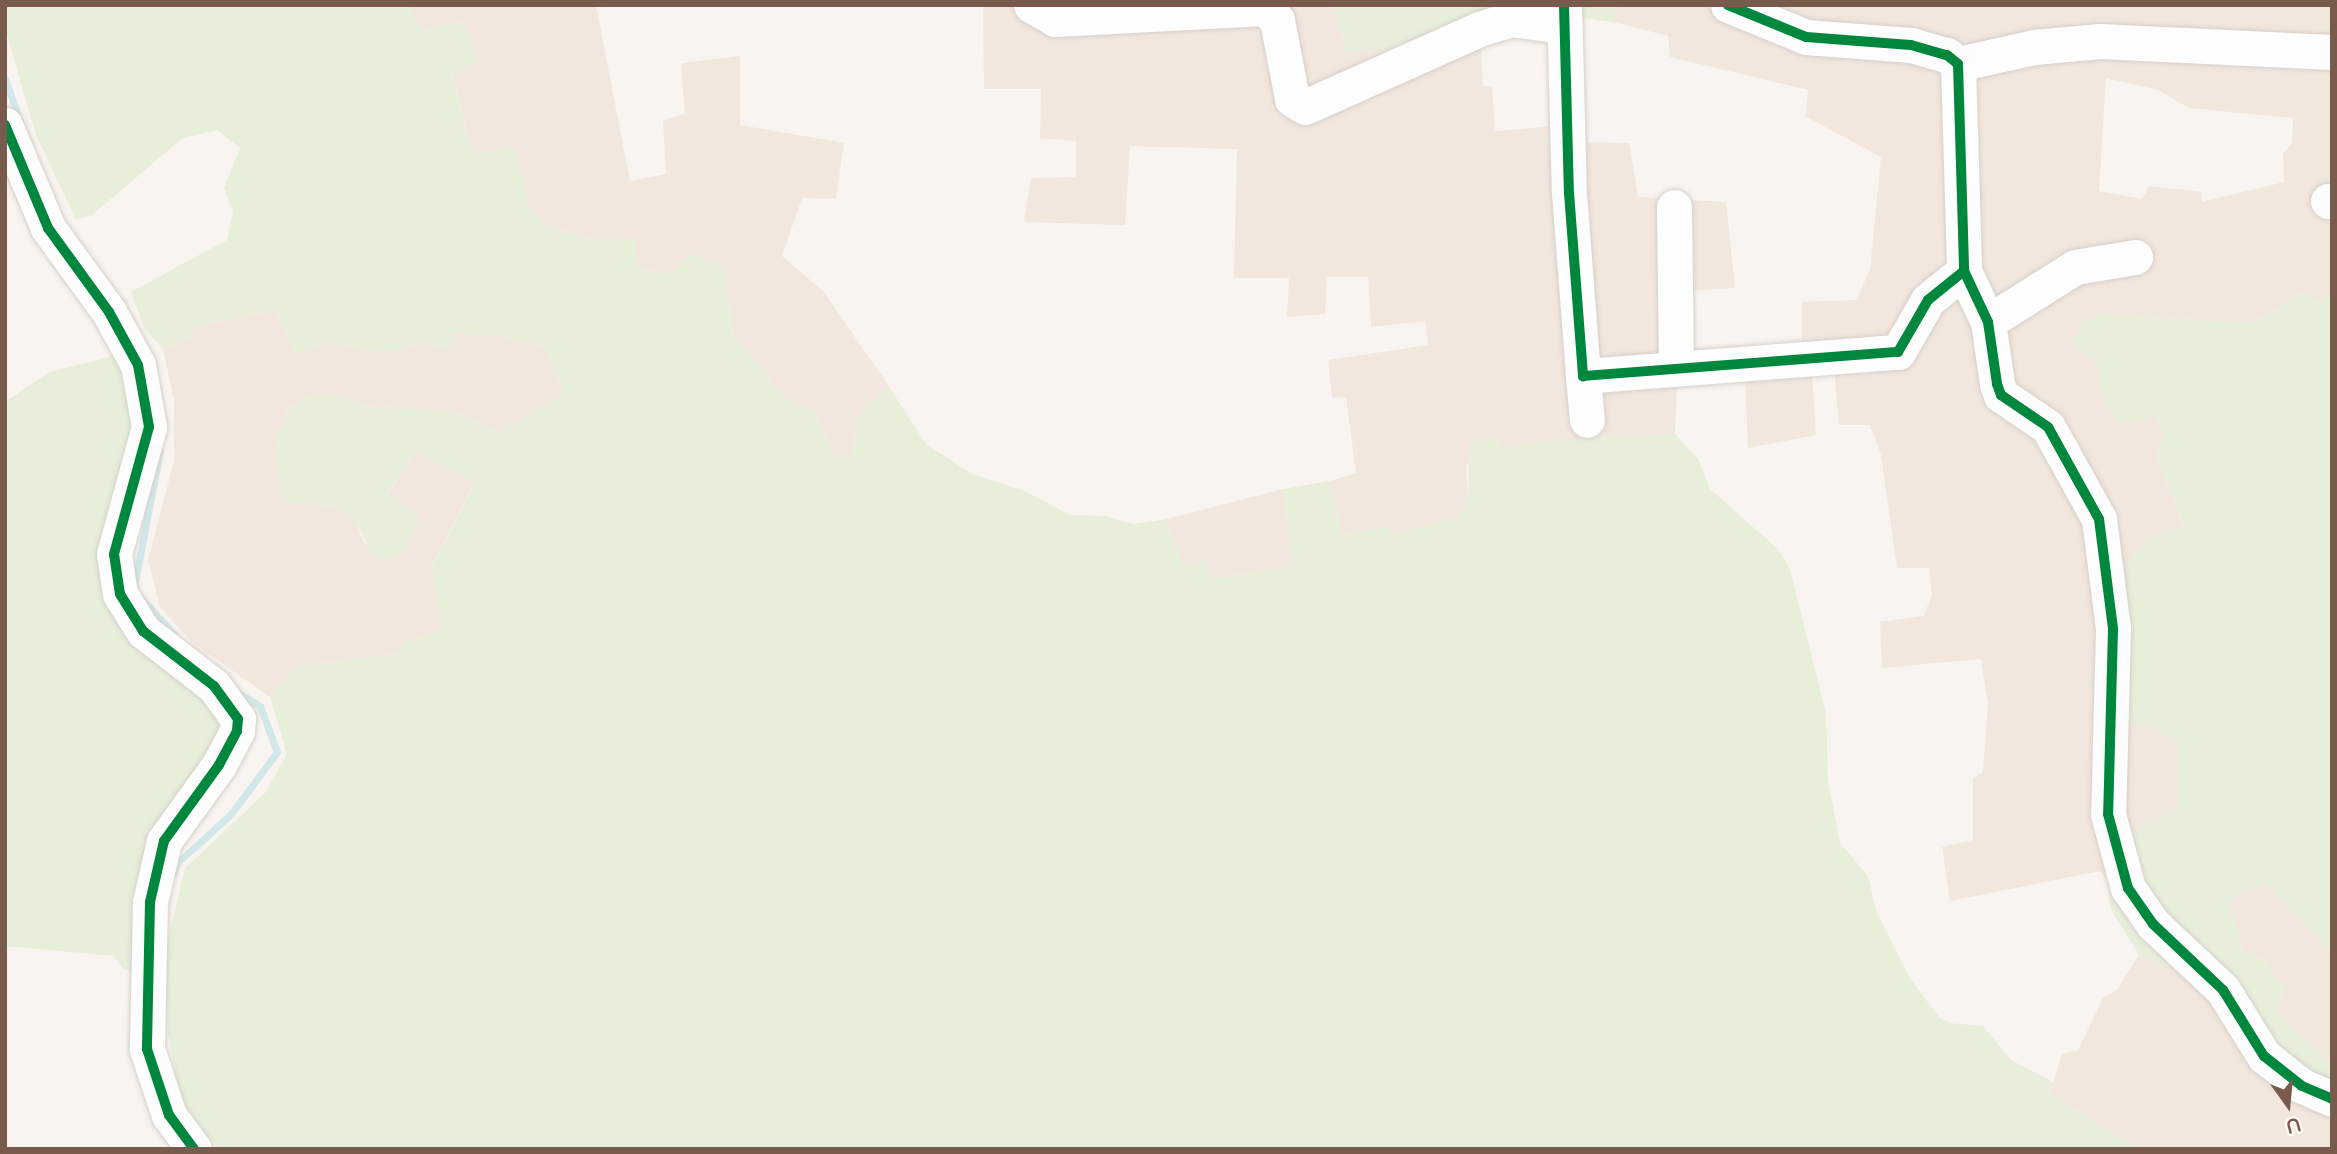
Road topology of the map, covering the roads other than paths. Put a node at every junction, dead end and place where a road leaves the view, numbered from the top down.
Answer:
1 (1031, 5) edge
2 (1728, 5) edge
3 (1563, 15) edge
4 (2332, 52) edge
5 (1958, 64) junction
6 (5, 125) edge
7 (1674, 207) dead end
8 (2135, 257) dead end
9 (1964, 271) junction
10 (1988, 322) junction
11 (1676, 366) junction
12 (1583, 376) junction
13 (1587, 420) dead end
14 (2332, 1099) edge
15 (194, 1149) edge

1 - 3 street
2 - 5 street
3 - 12 street
4 - 5 street
5 - 9 street
6 - 15 street
7 - 11 street
8 - 10 street
9 - 10 street
9 - 11 street
10 - 14 street
11 - 12 street
12 - 13 street

